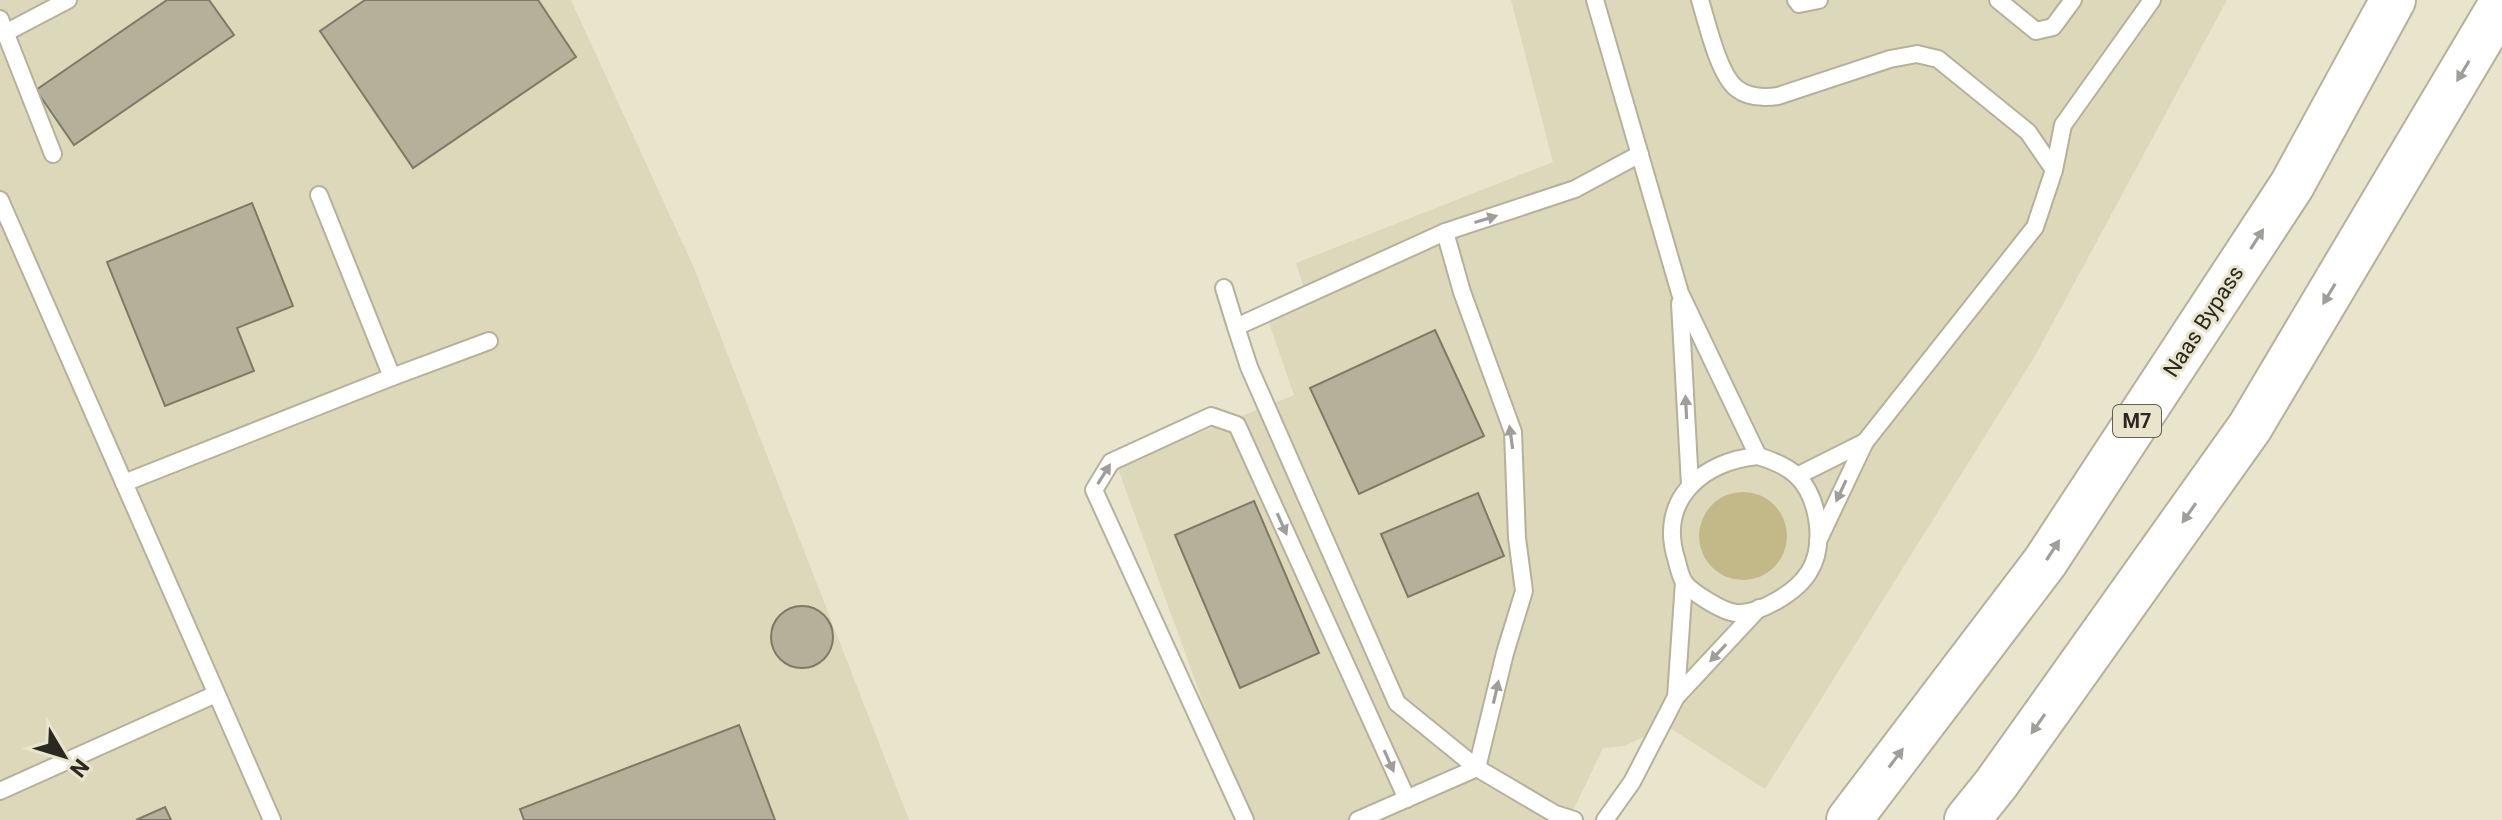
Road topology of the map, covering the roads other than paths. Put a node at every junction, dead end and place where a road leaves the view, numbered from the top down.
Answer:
1 (68, 0) edge
2 (1595, 0) edge
3 (1700, 0) edge
4 (1796, 0) edge
5 (1819, 0) edge
6 (1998, 0) edge
7 (2073, 0) edge
8 (2152, 0) edge
9 (2393, 0) edge
10 (2502, 3) edge
11 (4, 26) edge
12 (53, 154) dead end
13 (1640, 154) junction
14 (2054, 170) junction
15 (319, 195) dead end
16 (0, 200) edge
17 (1445, 232) junction
18 (1224, 288) dead end
19 (1680, 293) junction
20 (1236, 327) junction
21 (489, 341) dead end
22 (392, 377) junction
23 (1865, 442) junction
24 (1758, 456) junction
25 (1797, 476) junction
26 (124, 483) junction
27 (1690, 485) junction
28 (1818, 541) junction
29 (1684, 582) junction
30 (1759, 608) junction
31 (216, 694) junction
32 (1676, 697) junction
33 (1477, 768) junction
34 (0, 791) edge
35 (1407, 799) junction
36 (272, 820) edge
37 (1245, 820) edge
38 (1358, 820) edge
39 (1574, 820) edge
40 (1605, 820) edge
41 (1849, 820) edge
42 (1967, 820) edge

1 - 11 lane
2 - 13 lane
3 - 14 lane
4 - 5 lane
6 - 7 lane
8 - 14 lane
41 -> 9 highway, Naas Bypass / M7
10 -> 42 highway
11 - 12 lane
17 -> 13 lane
13 - 19 lane
14 - 23 lane
15 - 22 lane
16 - 26 lane
17 - 20 lane
33 -> 17 lane
18 - 20 lane
19 - 24 lane
27 -> 19 lane
20 - 33 lane
21 - 22 lane
22 - 26 lane
23 - 25 lane
23 -> 28 lane
24 - 25 lane
24 - 27 lane
25 - 28 lane
26 - 31 lane
27 - 29 lane
28 - 30 lane
29 - 30 lane
29 - 32 lane
30 -> 32 lane
31 - 34 lane
31 - 36 lane
32 - 40 lane
33 - 35 lane
33 - 39 lane
37 -> 35 lane
35 - 38 lane

